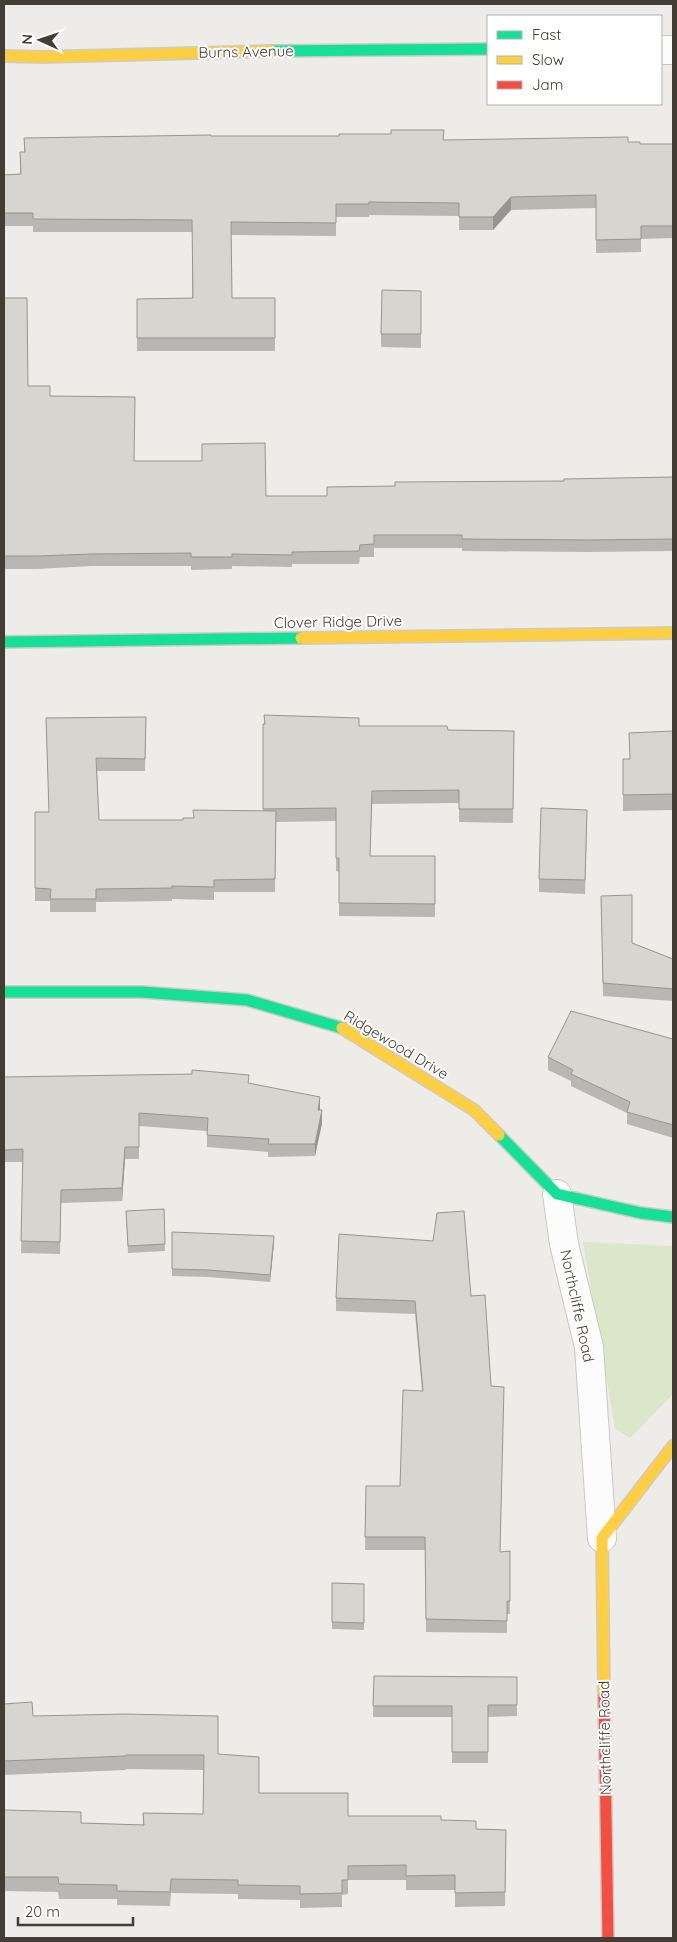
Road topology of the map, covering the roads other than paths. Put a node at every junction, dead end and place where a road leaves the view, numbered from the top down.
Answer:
1 (487, 49) edge
2 (4, 56) edge
3 (673, 633) edge
4 (4, 642) edge
5 (4, 992) edge
6 (557, 1194) junction
7 (673, 1216) edge
8 (673, 1446) edge
9 (602, 1538) junction
10 (608, 1938) edge

1 - 2 street, Burns Avenue
3 - 4 street, Clover Ridge Drive
5 - 6 street, Ridgewood Drive
6 - 7 street
6 - 9 street, Northcliffe Road
8 - 9 street
9 - 10 street, Northcliffe Road

